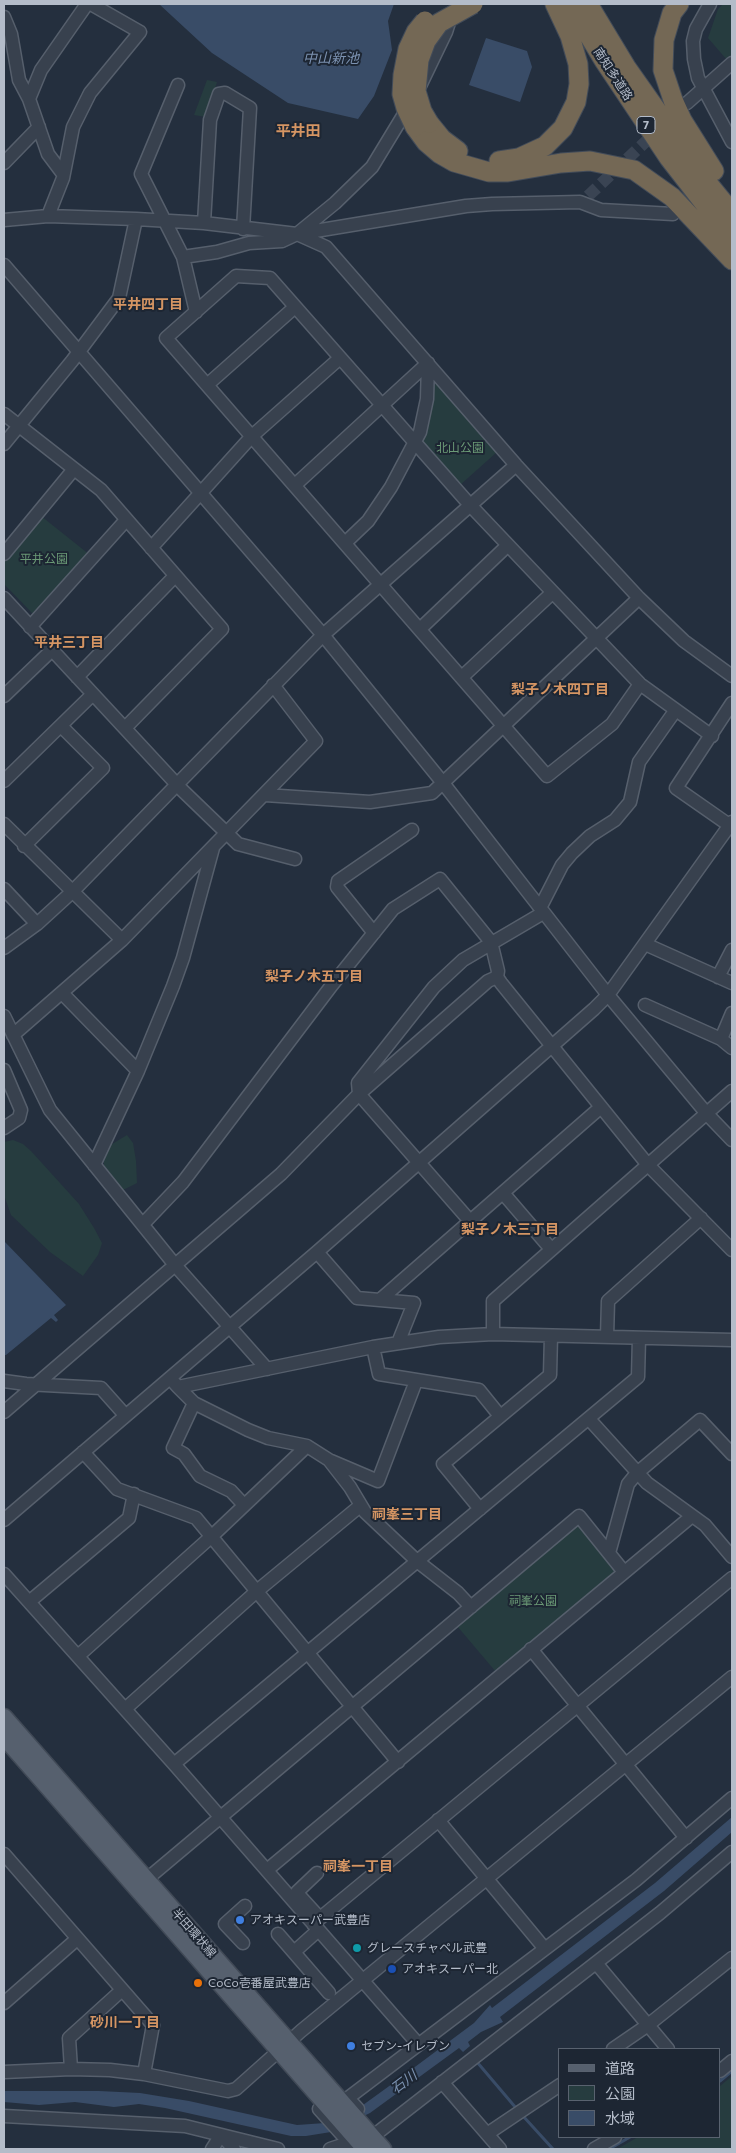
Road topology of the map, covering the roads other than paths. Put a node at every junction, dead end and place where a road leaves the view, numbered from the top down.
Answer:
1 (89, 4) edge
2 (445, 4) edge
3 (455, 4) edge
4 (473, 4) edge
5 (555, 4) edge
6 (570, 4) edge
7 (588, 4) edge
8 (679, 4) edge
9 (710, 4) edge
10 (4, 18) edge
11 (732, 63) edge
12 (178, 85) dead end
13 (704, 89) junction
14 (29, 99) junction
15 (687, 103) dead end
16 (422, 125) junction
17 (39, 127) junction
18 (732, 142) edge
19 (4, 163) edge
20 (64, 174) junction
21 (732, 198) edge
22 (673, 214) dead end
23 (732, 214) edge
24 (48, 216) junction
25 (136, 219) junction
26 (4, 220) edge
27 (165, 220) junction
28 (204, 222) junction
29 (243, 229) junction
30 (297, 234) junction
31 (732, 239) edge
32 (183, 257) junction
33 (732, 260) edge
34 (4, 265) edge
35 (295, 307) junction
36 (196, 312) junction
37 (79, 352) junction
38 (340, 358) junction
39 (428, 363) junction
40 (207, 385) junction
41 (382, 406) junction
42 (4, 414) edge
43 (18, 426) junction
44 (252, 436) junction
45 (414, 442) junction
46 (4, 444) edge
47 (516, 465) junction
48 (74, 469) junction
49 (296, 485) junction
50 (200, 492) junction
51 (470, 505) junction
52 (126, 520) junction
53 (345, 543) junction
54 (507, 546) junction
55 (151, 548) junction
56 (4, 554) edge
57 (174, 576) junction
58 (380, 583) junction
59 (552, 593) junction
60 (639, 598) junction
61 (6, 606) edge
62 (30, 627) junction
63 (420, 629) junction
64 (323, 635) junction
65 (596, 638) junction
66 (52, 650) junction
67 (732, 676) edge
68 (77, 677) junction
69 (462, 677) junction
70 (640, 684) junction
71 (273, 685) junction
72 (93, 694) junction
73 (4, 696) edge
74 (732, 703) edge
75 (675, 711) junction
76 (61, 726) junction
77 (503, 726) junction
78 (125, 728) junction
79 (712, 736) junction
80 (4, 781) edge
81 (443, 783) junction
82 (177, 784) junction
83 (264, 795) junction
84 (4, 824) edge
85 (731, 825) edge
86 (412, 830) dead end
87 (227, 833) junction
88 (24, 846) junction
89 (214, 847) junction
90 (294, 859) dead end
91 (4, 889) edge
92 (72, 892) junction
93 (542, 910) junction
94 (37, 924) junction
95 (374, 933) junction
96 (122, 940) junction
97 (491, 942) junction
98 (645, 944) junction
99 (4, 948) edge
100 (732, 950) edge
101 (718, 976) junction
102 (497, 977) junction
103 (732, 983) edge
104 (62, 994) junction
105 (608, 995) junction
106 (644, 1005) dead end
107 (732, 1013) edge
108 (4, 1016) edge
109 (13, 1035) junction
110 (721, 1039) junction
111 (553, 1046) junction
112 (732, 1048) edge
113 (4, 1070) edge
114 (138, 1071) junction
115 (732, 1091) edge
116 (360, 1094) junction
117 (601, 1107) junction
118 (707, 1114) junction
119 (4, 1128) edge
120 (732, 1140) edge
121 (419, 1162) junction
122 (94, 1165) junction
123 (648, 1165) junction
124 (503, 1193) junction
125 (701, 1218) junction
126 (470, 1221) junction
127 (143, 1224) junction
128 (551, 1249) junction
129 (732, 1250) edge
130 (316, 1252) junction
131 (175, 1265) junction
132 (381, 1299) junction
133 (229, 1327) junction
134 (493, 1334) junction
135 (550, 1336) junction
136 (607, 1337) junction
137 (639, 1338) junction
138 (732, 1341) edge
139 (398, 1343) junction
140 (373, 1347) junction
141 (267, 1369) junction
142 (4, 1381) edge
143 (416, 1381) junction
144 (174, 1382) junction
145 (35, 1384) junction
146 (194, 1403) junction
147 (4, 1412) edge
148 (125, 1415) junction
149 (500, 1416) junction
150 (589, 1419) junction
151 (306, 1446) junction
152 (83, 1452) junction
153 (732, 1454) edge
154 (329, 1460) junction
155 (637, 1473) junction
156 (134, 1494) junction
157 (244, 1505) junction
158 (360, 1506) junction
159 (480, 1509) junction
160 (692, 1516) junction
161 (4, 1520) edge
162 (212, 1536) junction
163 (609, 1553) junction
164 (732, 1557) edge
165 (417, 1561) junction
166 (624, 1572) junction
167 (4, 1574) edge
168 (732, 1578) edge
169 (257, 1592) junction
170 (29, 1602) junction
171 (470, 1607) junction
172 (531, 1649) junction
173 (307, 1652) junction
174 (78, 1656) junction
175 (732, 1677) edge
176 (352, 1706) junction
177 (578, 1706) junction
178 (125, 1709) junction
179 (4, 1717) edge
180 (4, 1737) edge
181 (398, 1762) junction
182 (174, 1764) junction
183 (626, 1764) junction
184 (732, 1798) edge
185 (220, 1817) junction
186 (438, 1820) junction
187 (686, 1838) junction
188 (732, 1852) edge
189 (4, 1854) edge
190 (267, 1870) junction
191 (317, 1873) dead end
192 (147, 1879) junction
193 (486, 1879) junction
194 (245, 1906) dead end
195 (315, 1924) junction
196 (278, 1934) dead end
197 (77, 1939) junction
198 (243, 1943) dead end
199 (545, 1949) junction
200 (294, 1952) junction
201 (732, 1958) edge
202 (596, 1963) junction
203 (362, 1981) junction
204 (122, 1990) junction
205 (329, 1993) dead end
206 (4, 2004) edge
207 (648, 2026) junction
208 (418, 2044) junction
209 (285, 2046) junction
210 (615, 2048) edge
211 (667, 2048) edge
212 (732, 2061) edge
213 (71, 2069) junction
214 (721, 2070) edge
215 (4, 2072) edge
216 (144, 2074) junction
217 (442, 2082) junction
218 (558, 2086) edge
219 (334, 2105) junction
220 (4, 2116) edge
221 (487, 2134) junction
222 (222, 2135) junction
223 (364, 2138) edge
224 (614, 2138) edge
225 (212, 2149) edge
226 (234, 2149) edge
227 (278, 2149) edge
228 (330, 2149) edge
229 (500, 2149) edge
230 (597, 2149) edge

1 - 14 street
1 - 20 street
2 - 16 highway, bridge
3 - 30 street
4 - 16 highway, bridge
5 - 16 highway
6 - 31 highway, 南知多道路 / 7
7 - 23 highway, 南知多道路 / 7
8 - 21 highway
9 - 13 street
10 - 14 street
11 - 13 street
12 - 27 street
13 - 15 street
13 - 18 street
14 - 17 street
16 - 33 highway
17 - 19 street
17 - 20 street
20 - 24 street
22 - 30 street
24 - 25 street
24 - 26 street
25 - 27 street
25 - 37 street
27 - 28 street
27 - 32 street
28 - 29 street
28 - 29 street
29 - 30 street
30 - 32 street
30 - 39 street
32 - 36 street
34 - 37 street
35 - 36 street
35 - 38 street
35 - 40 street
36 - 40 street
37 - 43 street
37 - 50 street
38 - 41 street
38 - 44 street
39 - 41 street
39 - 45 street
39 - 47 street
40 - 44 street
41 - 45 street
41 - 49 street
42 - 43 street
43 - 46 street
43 - 48 street
44 - 49 street
44 - 50 street
45 - 51 street
45 - 53 street
47 - 51 street
47 - 60 street
48 - 52 street
48 - 56 street
49 - 53 street
50 - 55 street
50 - 64 street
51 - 54 street
51 - 58 street
52 - 55 street
52 - 62 street
53 - 58 street
54 - 59 street
54 - 63 street
55 - 57 street
57 - 68 street
57 - 78 street
58 - 63 street
58 - 64 street
59 - 65 street
59 - 69 street
60 - 65 street
60 - 67 street
61 - 62 street
62 - 66 street
63 - 69 street
64 - 71 street
64 - 81 street
65 - 70 street
65 - 77 street
66 - 68 street
66 - 73 street
68 - 72 street
69 - 77 street
70 - 75 street
70 - 77 street
71 - 82 street
71 - 83 street
72 - 76 street
72 - 78 street
74 - 79 street
75 - 79 street
75 - 93 street
76 - 80 street
76 - 88 street
77 - 81 street
78 - 82 street
79 - 85 street
81 - 83 street
81 - 93 street
82 - 87 street
82 - 92 street
83 - 87 street
84 - 88 street
85 - 98 street
86 - 95 street
87 - 89 street
87 - 90 street
88 - 92 street
89 - 96 street
89 - 114 street
91 - 94 street
92 - 94 street
92 - 96 street
93 - 97 street
93 - 105 street
94 - 99 street
95 - 97 street
95 - 127 street
96 - 104 street
97 - 102 street
97 - 116 street
98 - 101 street
98 - 105 street
100 - 101 street
101 - 103 street
102 - 111 street
102 - 116 street
104 - 109 street
104 - 114 street
105 - 111 street
105 - 118 street
106 - 110 street
107 - 110 street
108 - 109 street
109 - 122 street
110 - 112 street
111 - 117 street
111 - 121 street
113 - 119 street
114 - 122 street
115 - 118 street
116 - 121 street
116 - 131 street
117 - 123 street
117 - 124 street
118 - 120 street
118 - 123 street
121 - 126 street
121 - 130 street
122 - 127 street
123 - 125 street
123 - 128 street
124 - 126 street
124 - 128 street
125 - 129 street
125 - 136 street
126 - 132 street
127 - 131 street
128 - 134 street
130 - 132 street
130 - 133 street
131 - 133 street
131 - 145 street
132 - 139 street
133 - 141 street
133 - 144 street
134 - 135 street
134 - 139 street
135 - 136 street
135 - 149 street
136 - 137 street
137 - 138 street
137 - 150 street
139 - 140 street
140 - 141 street
140 - 143 street
141 - 144 street
142 - 145 street
143 - 149 street
143 - 154 street
144 - 146 street
144 - 148 street
145 - 147 street
145 - 148 street
146 - 151 street
146 - 157 street
148 - 152 street
149 - 159 street
150 - 155 street
150 - 159 street
151 - 154 street
151 - 157 street
152 - 156 street
152 - 161 street
153 - 155 street
154 - 158 street
155 - 160 street
155 - 163 street
156 - 162 street
156 - 170 street
157 - 162 street
158 - 165 street
158 - 169 street
159 - 165 street
160 - 164 street
160 - 166 street
162 - 169 street
162 - 174 street
163 - 166 street
163 - 171 street
165 - 171 street
165 - 173 street
166 - 172 street
167 - 170 street
168 - 177 street
169 - 173 street
169 - 178 street
170 - 174 street
171 - 176 street
172 - 177 street
172 - 181 street
173 - 176 street
173 - 182 street
174 - 178 street
175 - 183 street
176 - 181 street
176 - 185 street
177 - 183 street
177 - 186 street
178 - 182 street
179 - 192 main road, 半田環状線
180 - 209 main road, 半田環状線
181 - 190 street
182 - 185 street
183 - 187 street
183 - 193 street
184 - 187 street
185 - 190 street
185 - 192 street
186 - 193 street
186 - 195 street
187 - 199 street
188 - 202 street
189 - 197 street
190 - 195 street
191 - 195 street
192 - 209 main road, 半田環状線
193 - 199 street
193 - 203 street
194 - 198 street
195 - 200 street
195 - 203 street
196 - 200 street
197 - 204 street
197 - 206 street
199 - 208 street
200 - 205 street
201 - 207 street
202 - 207 street
202 - 217 street
203 - 208 street
203 - 209 street
204 - 213 street
204 - 216 street
207 - 210 street
207 - 211 street
208 - 219 street
209 - 216 street
209 - 219 main road, 半田環状線
212 - 214 street
213 - 215 street
213 - 216 street
217 - 221 street
217 - 223 street
218 - 221 street
219 - 223 main road, 半田環状線
219 - 223 street
220 - 222 street
221 - 229 street
222 - 225 street
222 - 226 street
222 - 227 street
223 - 228 street
224 - 230 street

